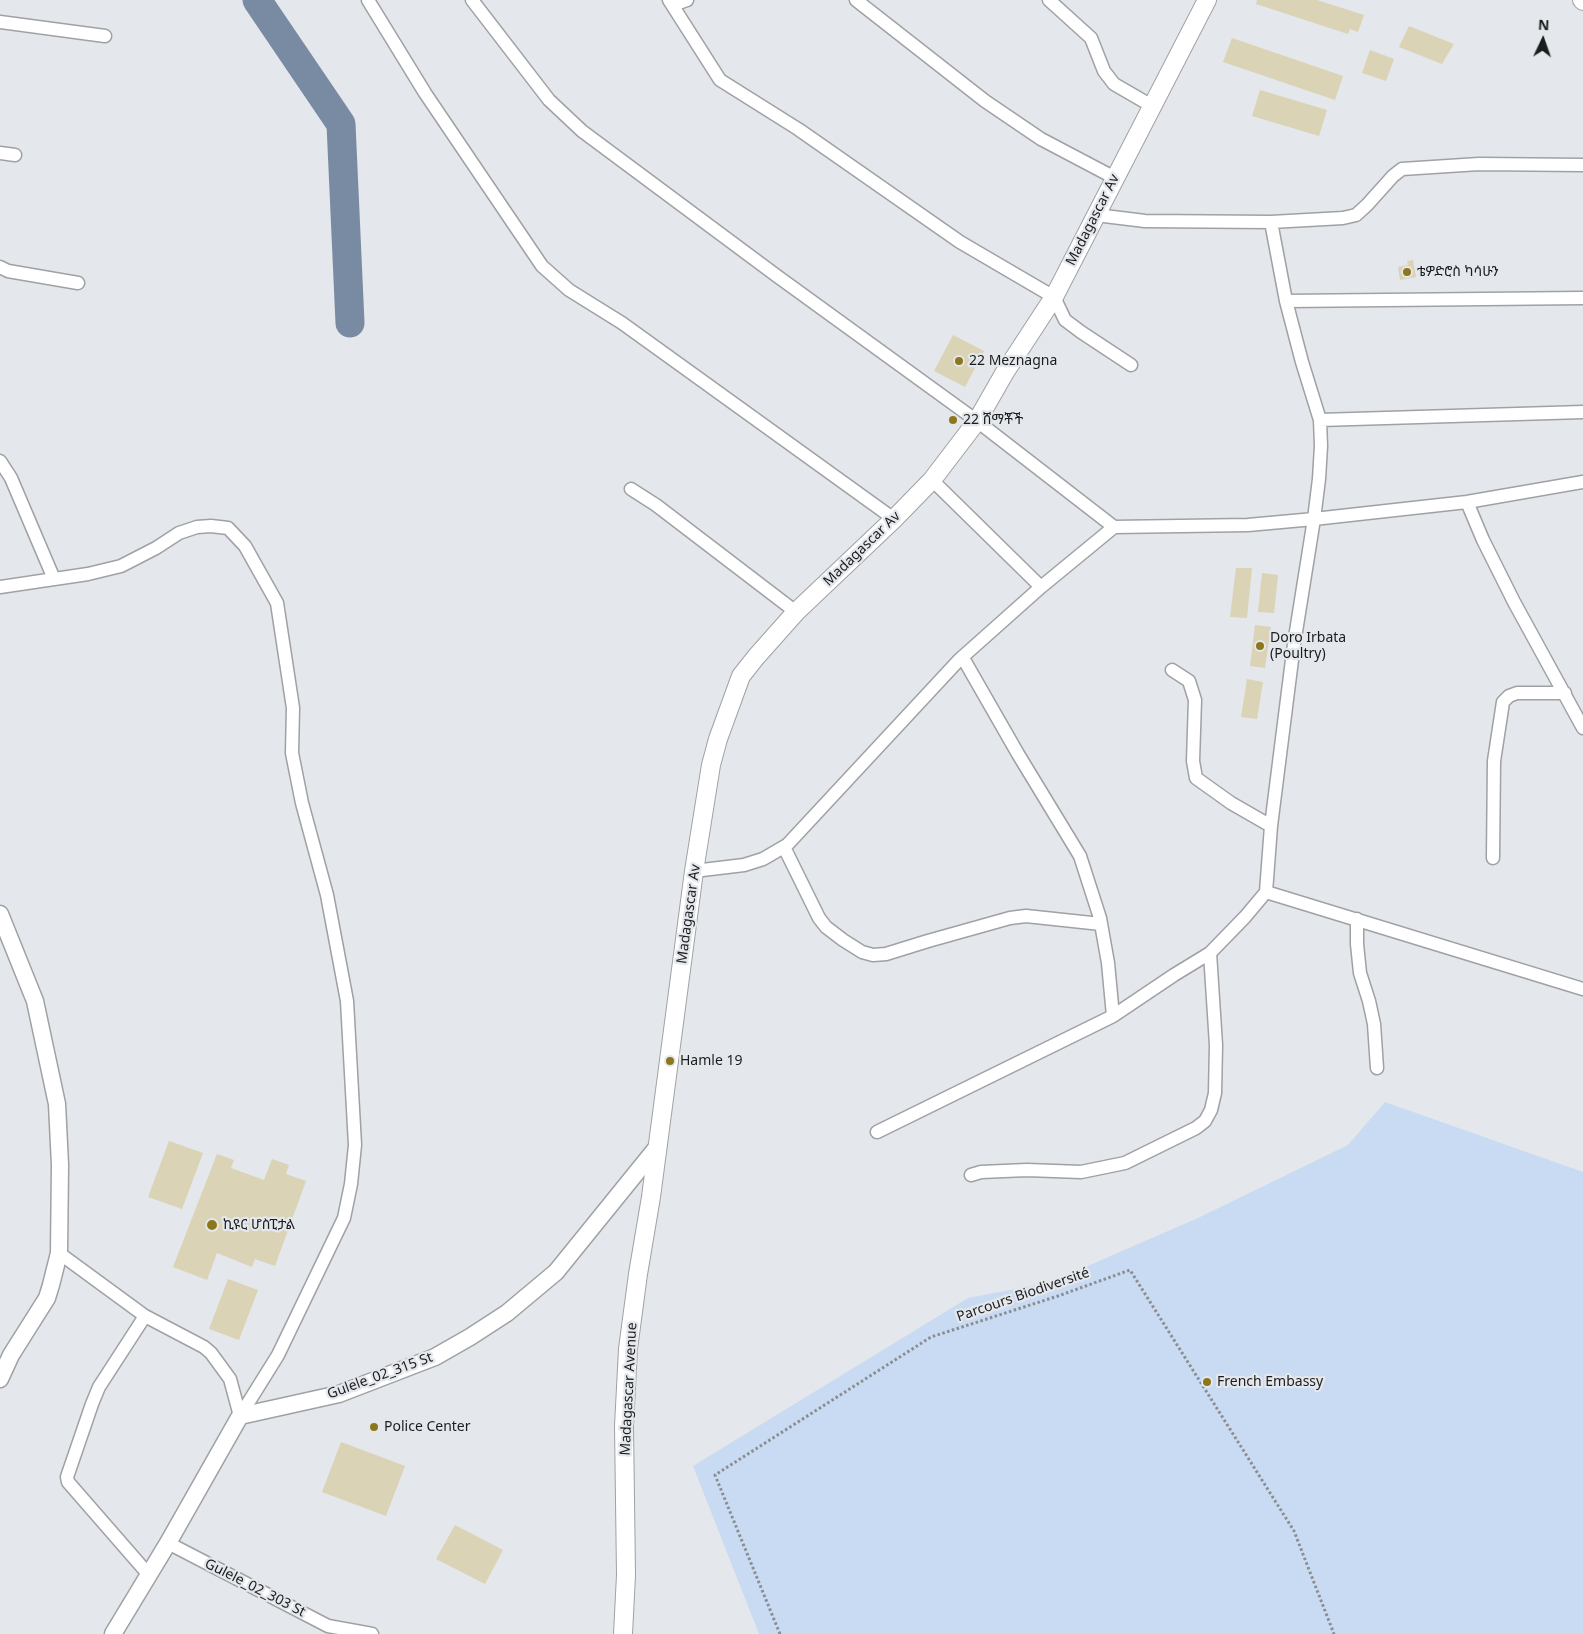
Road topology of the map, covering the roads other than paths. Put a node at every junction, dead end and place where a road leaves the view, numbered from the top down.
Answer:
1 (368, 0) edge
2 (472, 0) edge
3 (687, 0) edge
4 (856, 0) edge
5 (1207, 0) edge
6 (1053, 1) edge
7 (671, 2) edge
8 (0, 22) edge
9 (105, 36) dead end
10 (1152, 106) junction
11 (0, 153) edge
12 (15, 155) dead end
13 (1583, 165) edge
14 (1115, 178) junction
15 (1096, 215) junction
16 (1271, 222) junction
17 (0, 267) edge
18 (78, 283) dead end
19 (1054, 297) junction
20 (1583, 298) edge
21 (1286, 301) junction
22 (1131, 365) dead end
23 (1583, 412) edge
24 (1320, 420) junction
25 (977, 421) junction
26 (0, 461) edge
27 (932, 480) junction
28 (1583, 482) edge
29 (631, 489) dead end
30 (1467, 502) junction
31 (894, 519) junction
32 (1314, 519) junction
33 (1114, 527) junction
34 (54, 579) junction
35 (1041, 586) junction
36 (0, 587) edge
37 (796, 612) junction
38 (963, 658) junction
39 (1172, 670) dead end
40 (1565, 693) junction
41 (1583, 728) edge
42 (1271, 826) junction
43 (784, 848) junction
44 (1493, 858) dead end
45 (694, 871) junction
46 (1266, 892) junction
47 (0, 914) edge
48 (1357, 919) junction
49 (1101, 924) junction
50 (1210, 953) junction
51 (1583, 990) edge
52 (1114, 1016) junction
53 (1377, 1068) dead end
54 (877, 1132) dead end
55 (658, 1146) junction
56 (971, 1175) dead end
57 (59, 1253) junction
58 (144, 1316) junction
59 (0, 1379) edge
60 (240, 1416) junction
61 (168, 1543) junction
62 (148, 1575) junction
63 (325, 1630) edge
64 (113, 1634) edge
65 (372, 1634) edge
66 (622, 1634) edge

1 - 31 street
2 - 25 street
3 - 7 street
4 - 14 street
5 - 10 main road, Madagascar Av
6 - 10 street
7 - 19 street
8 - 9 street
10 - 14 main road, Madagascar Av
11 - 12 street
13 - 16 street
14 - 15 main road, Madagascar Av
15 - 16 street
15 - 19 main road, Madagascar Av
16 - 21 street
17 - 18 street
19 - 22 street
19 - 25 main road, Madagascar Av
20 - 21 street
21 - 24 street
23 - 24 street
24 - 32 street
25 - 27 main road, Madagascar Av
25 - 33 street
26 - 34 street
27 - 31 main road, Madagascar Av
27 - 35 street
28 - 30 street
29 - 37 street
30 - 32 street
30 - 40 street
31 - 37 main road, Madagascar Av
32 - 33 street
32 - 42 street
33 - 35 street
34 - 36 street
34 - 60 street
35 - 38 street
37 - 45 main road, Madagascar Av
38 - 43 street
38 - 49 street
39 - 42 street
40 - 41 street
40 - 44 street
42 - 46 street
43 - 45 street
43 - 49 street
45 - 55 main road, Madagascar Av
46 - 48 street
46 - 50 street
47 - 57 street
48 - 51 street
48 - 53 street
49 - 52 street
50 - 52 street
50 - 56 street
52 - 54 street
55 - 60 street, Gulele_02_315 St
55 - 66 main road, Madagascar Avenue
57 - 58 street
57 - 59 street
58 - 60 street
58 - 62 street
60 - 61 street
61 - 62 street
61 - 63 street, Gulele_02_303 St
62 - 64 street
63 - 65 street, Gulele_02_303 St

